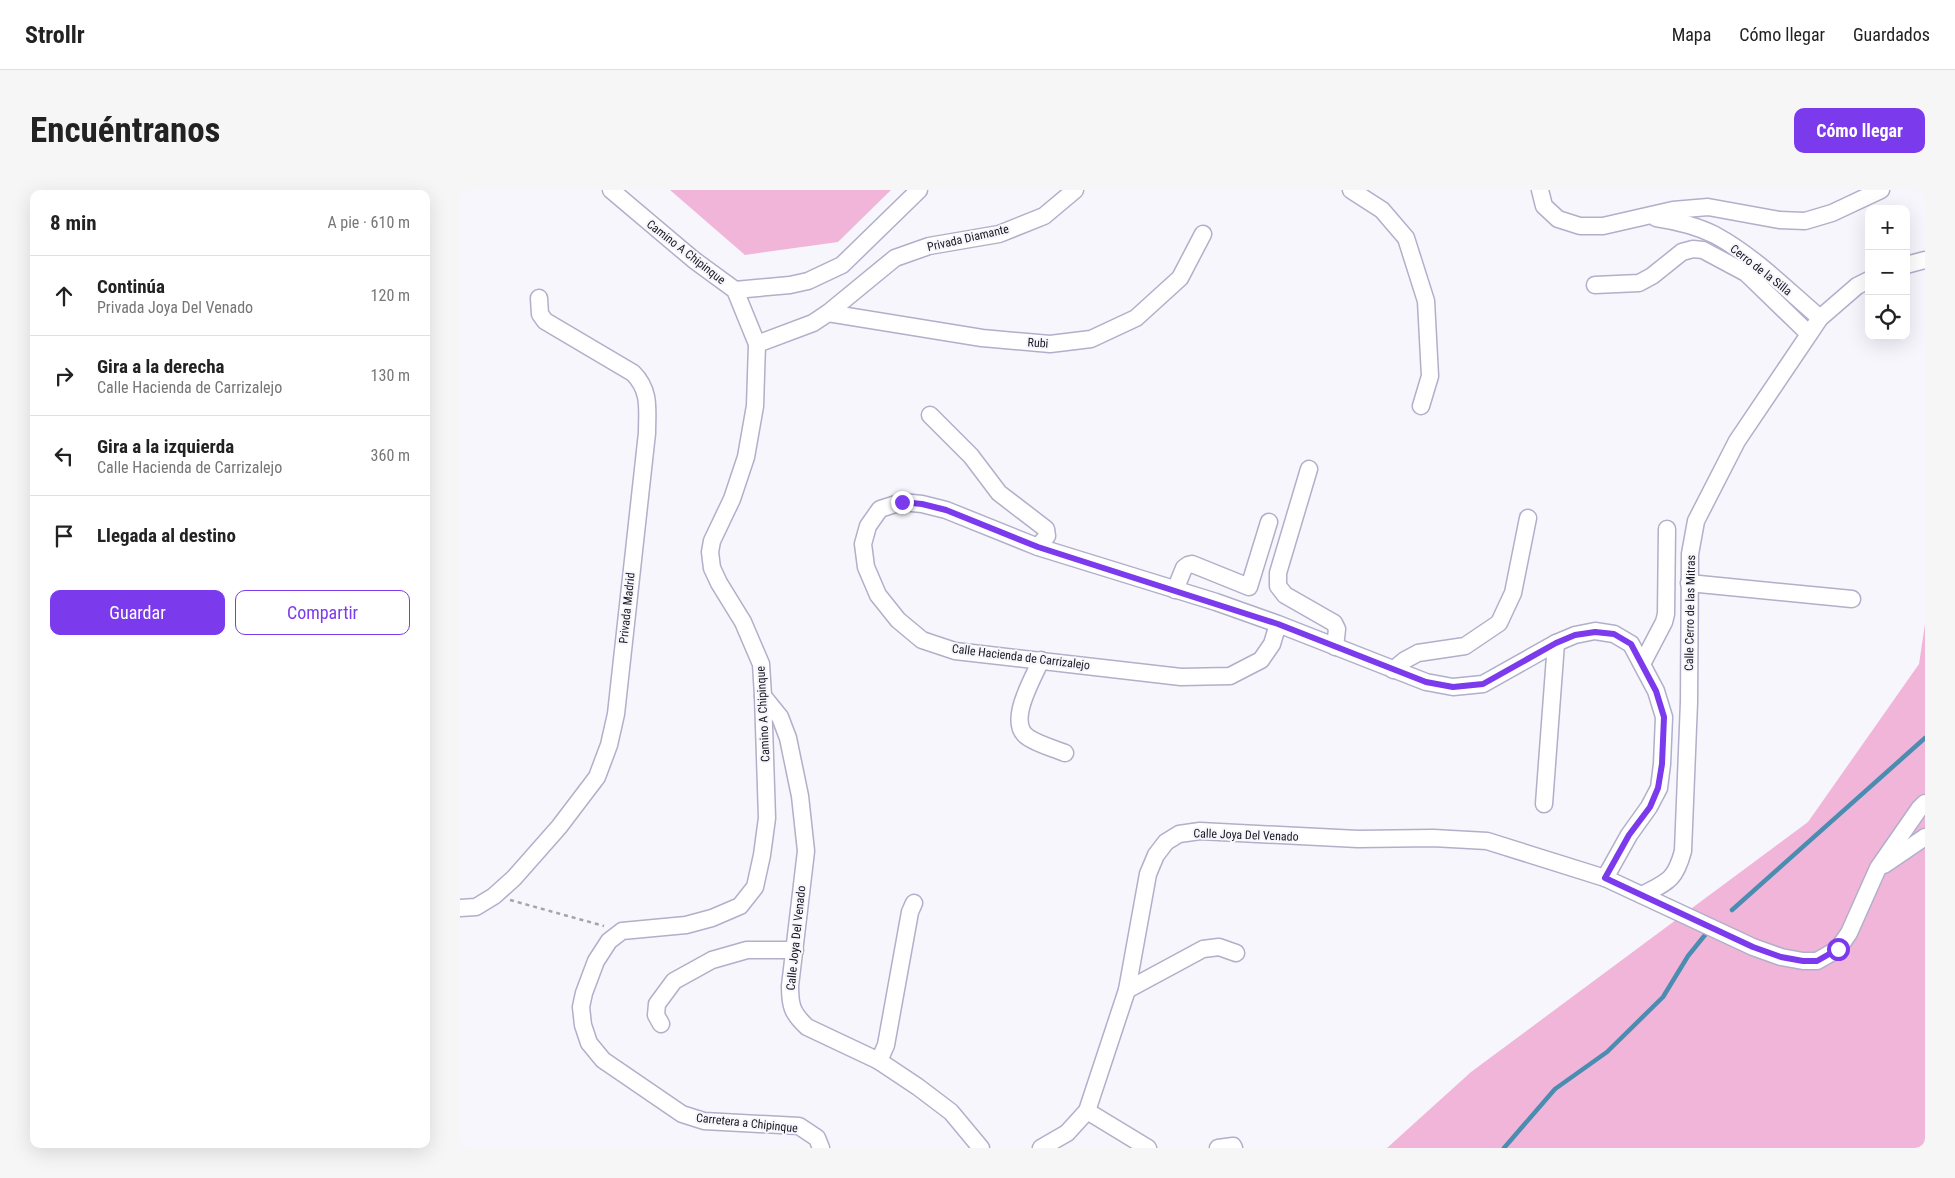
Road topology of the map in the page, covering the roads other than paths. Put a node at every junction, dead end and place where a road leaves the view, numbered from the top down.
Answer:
1 (612, 190) edge
2 (919, 190) edge
3 (1075, 190) edge
4 (1351, 190) edge
5 (1540, 190) edge
6 (1881, 190) edge
7 (1647, 216) junction
8 (1203, 234) dead end
9 (1925, 260) edge
10 (1910, 263) edge
11 (1865, 282) edge
12 (1595, 285) dead end
13 (735, 290) junction
14 (539, 298) dead end
15 (828, 313) junction
16 (1820, 318) junction
17 (1808, 334) junction
18 (757, 344) junction
19 (1421, 406) dead end
20 (930, 415) dead end
21 (1309, 469) dead end
22 (1528, 518) dead end
23 (1269, 522) dead end
24 (1666, 529) dead end
25 (1038, 547) junction
26 (1690, 583) junction
27 (1175, 590) junction
28 (1852, 598) dead end
29 (1278, 624) junction
30 (1556, 643) junction
31 (1335, 647) junction
32 (1041, 660) junction
33 (1642, 664) junction
34 (1393, 670) junction
35 (764, 696) junction
36 (1065, 753) dead end
37 (1925, 803) edge
38 (1544, 804) dead end
39 (1925, 837) edge
40 (1878, 868) junction
41 (1605, 878) junction
42 (1642, 895) junction
43 (914, 902) dead end
44 (460, 908) edge
45 (609, 941) joint
46 (795, 950) junction
47 (1236, 953) dead end
48 (1127, 990) junction
49 (661, 1024) dead end
50 (878, 1061) junction
51 (1087, 1111) junction
52 (821, 1148) edge
53 (981, 1148) edge
54 (1041, 1148) edge
55 (1148, 1148) edge
56 (1218, 1148) edge
57 (1234, 1148) edge

1 - 13 street, Camino A Chipinque
2 - 13 street
3 - 15 street, Privada Diamante
4 - 19 street
5 - 7 street, Cerro de la Silla
6 - 7 street
7 - 16 street, Cerro de la Silla
8 - 15 street, Rubi
9 - 10 street
11 - 16 street, Calle Cerro de las Mitras
12 - 17 street
13 - 18 street, Camino A Chipinque
14 - 44 street, Privada Madrid
15 - 18 street, Privada Diamante
16 - 17 street, Calle Cerro de las Mitras
17 - 26 street, Calle Cerro de las Mitras
18 - 35 street, Camino A Chipinque
20 - 25 street
21 - 31 street
22 - 34 street
23 - 27 street
24 - 33 street
25 - 27 street, Calle Hacienda de Carrizalejo
25 - 32 street, Calle Hacienda de Carrizalejo
26 - 28 street
26 - 42 street, Calle Cerro de las Mitras
27 - 29 street, Calle Hacienda de Carrizalejo
29 - 31 street, Calle Hacienda de Carrizalejo
29 - 32 street, Calle Hacienda de Carrizalejo
30 - 33 street, Calle Hacienda de Carrizalejo
30 - 34 street, Calle Hacienda de Carrizalejo
30 - 38 street
31 - 34 street, Calle Hacienda de Carrizalejo
32 - 36 street
33 - 41 street, Calle Hacienda de Carrizalejo
35 - 45 street, Camino A Chipinque
35 - 46 street, Calle Joya Del Venado
37 - 40 street
39 - 40 street
40 - 42 street, Calle Joya Del Venado
41 - 42 street, Calle Joya Del Venado
41 - 48 street, Calle Joya Del Venado
43 - 50 street
45 - 52 street, Carretera a Chipinque
46 - 49 street
46 - 50 street, Calle Joya Del Venado
47 - 48 street
48 - 51 street, Calle Joya Del Venado
50 - 53 street, Calle Joya Del Venado
51 - 54 street, Calle Joya Del Venado
51 - 55 street
56 - 57 street

